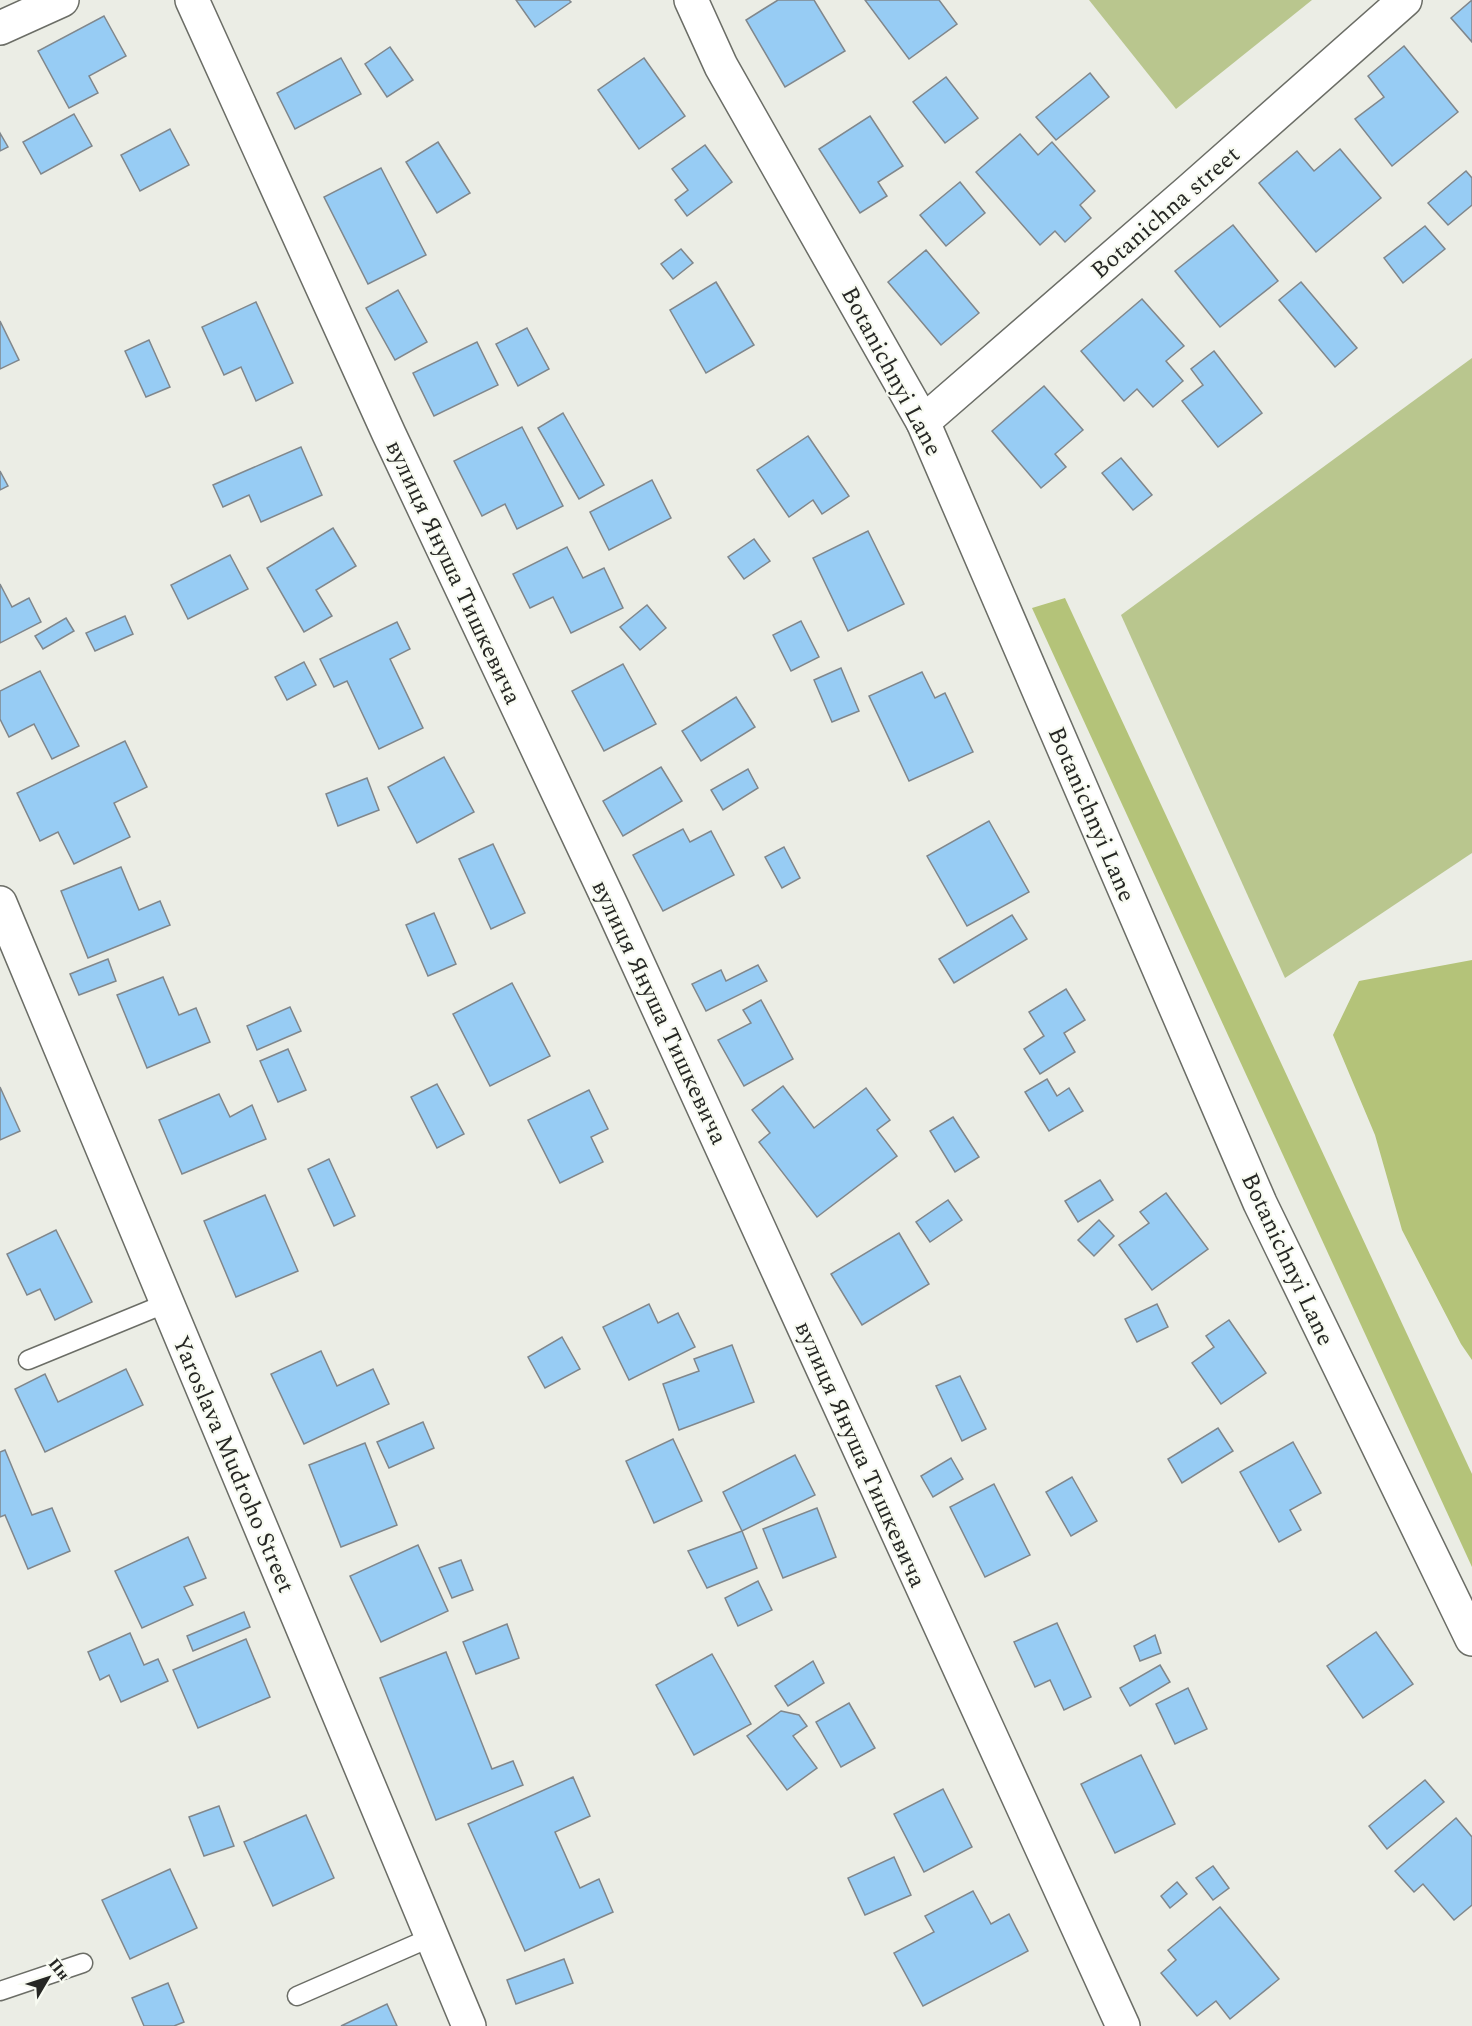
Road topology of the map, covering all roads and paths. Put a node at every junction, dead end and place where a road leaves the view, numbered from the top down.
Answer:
1 (62, 0) edge
2 (192, 0) edge
3 (691, 0) edge
4 (1405, 0) edge
5 (0, 28) edge
6 (923, 422) junction
7 (0, 903) edge
8 (167, 1303) junction
9 (27, 1360) dead end
10 (1472, 1639) edge
11 (432, 1937) junction
12 (82, 1963) dead end
13 (0, 1991) edge
14 (297, 1996) dead end
15 (468, 2026) edge
16 (1124, 2026) edge

1 - 5 street
2 - 16 street, вулиця Януша Тишкевича
3 - 6 street, Botanichnyi Lane
4 - 6 street, Botanichna street
6 - 10 street, Botanichnyi Lane
7 - 8 street, Yaroslava Mudroho Street
8 - 9 lane
8 - 11 street, Yaroslava Mudroho Street
11 - 14 lane
11 - 15 street, Yaroslava Mudroho Street
12 - 13 lane

